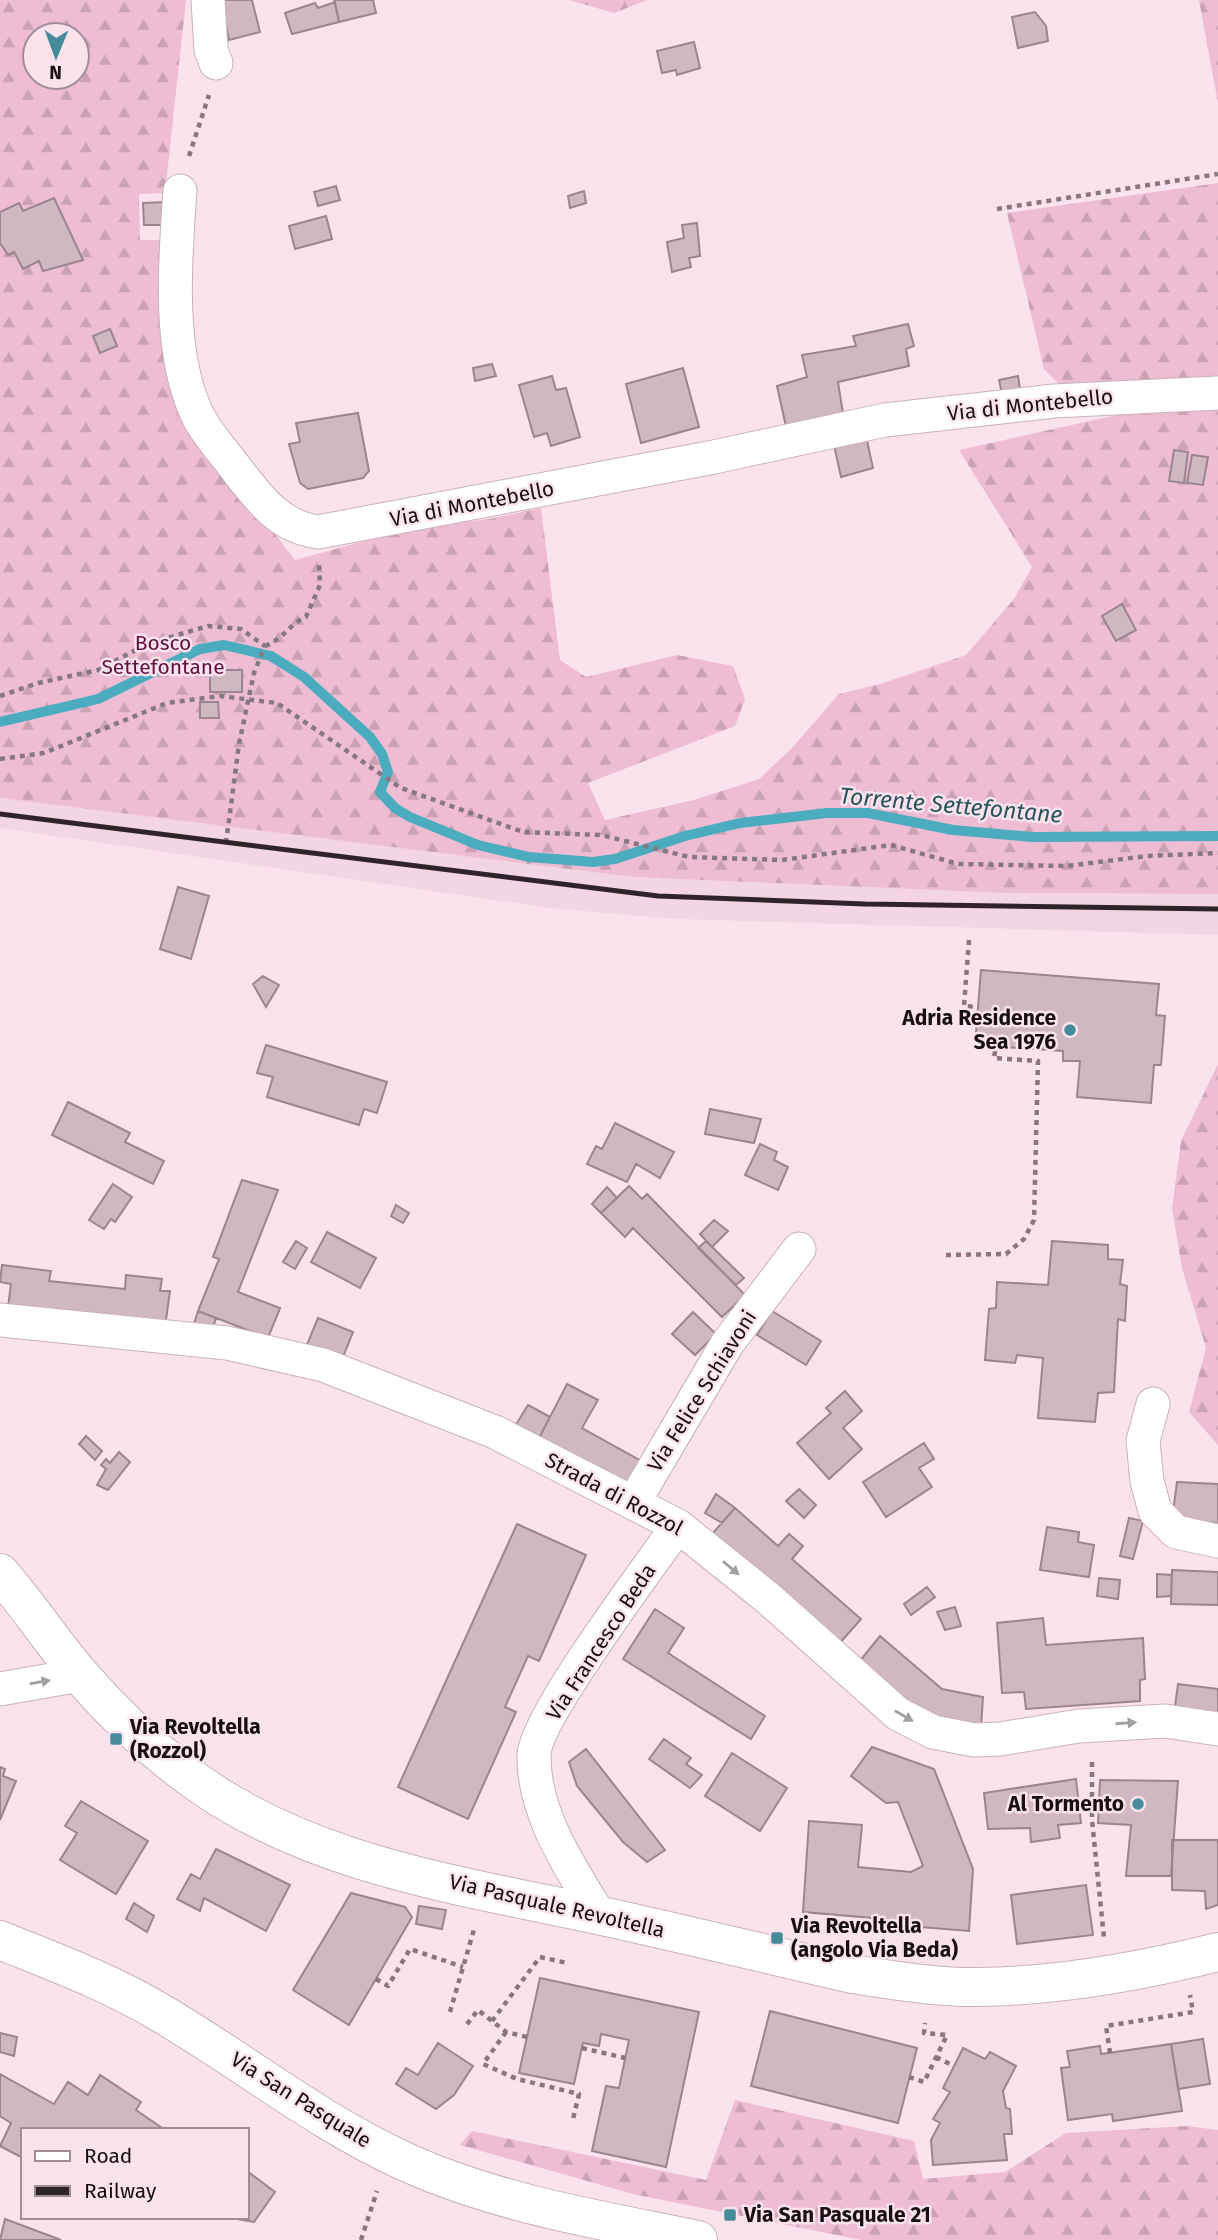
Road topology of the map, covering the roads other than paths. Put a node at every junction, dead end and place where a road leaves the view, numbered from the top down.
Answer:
1 (208, 0) edge
2 (216, 63) road end
3 (180, 191) road end
4 (1218, 393) edge
5 (799, 1249) dead end
6 (0, 1320) edge
7 (1153, 1404) dead end
8 (634, 1502) junction
9 (678, 1526) junction
10 (1218, 1541) edge
11 (0, 1573) edge
12 (80, 1675) junction
13 (0, 1689) edge
14 (1218, 1729) edge
15 (599, 1915) junction
16 (0, 1940) edge
17 (1218, 1952) edge
18 (698, 2240) edge

1 - 2 street
3 - 4 street, Via di Montebello
5 - 8 street, Via Felice Schiavoni
6 - 8 street, Strada di Rozzol
7 - 10 street
8 - 9 street, Strada di Rozzol
9 -> 14 street, Strada di Rozzol
9 - 15 street, Via Francesco Beda
11 - 12 main road, Via Pasquale Revoltella
13 -> 12 street
12 - 15 main road, Via Pasquale Revoltella
15 - 17 main road, Via Pasquale Revoltella
16 - 18 main road, Via San Pasquale

